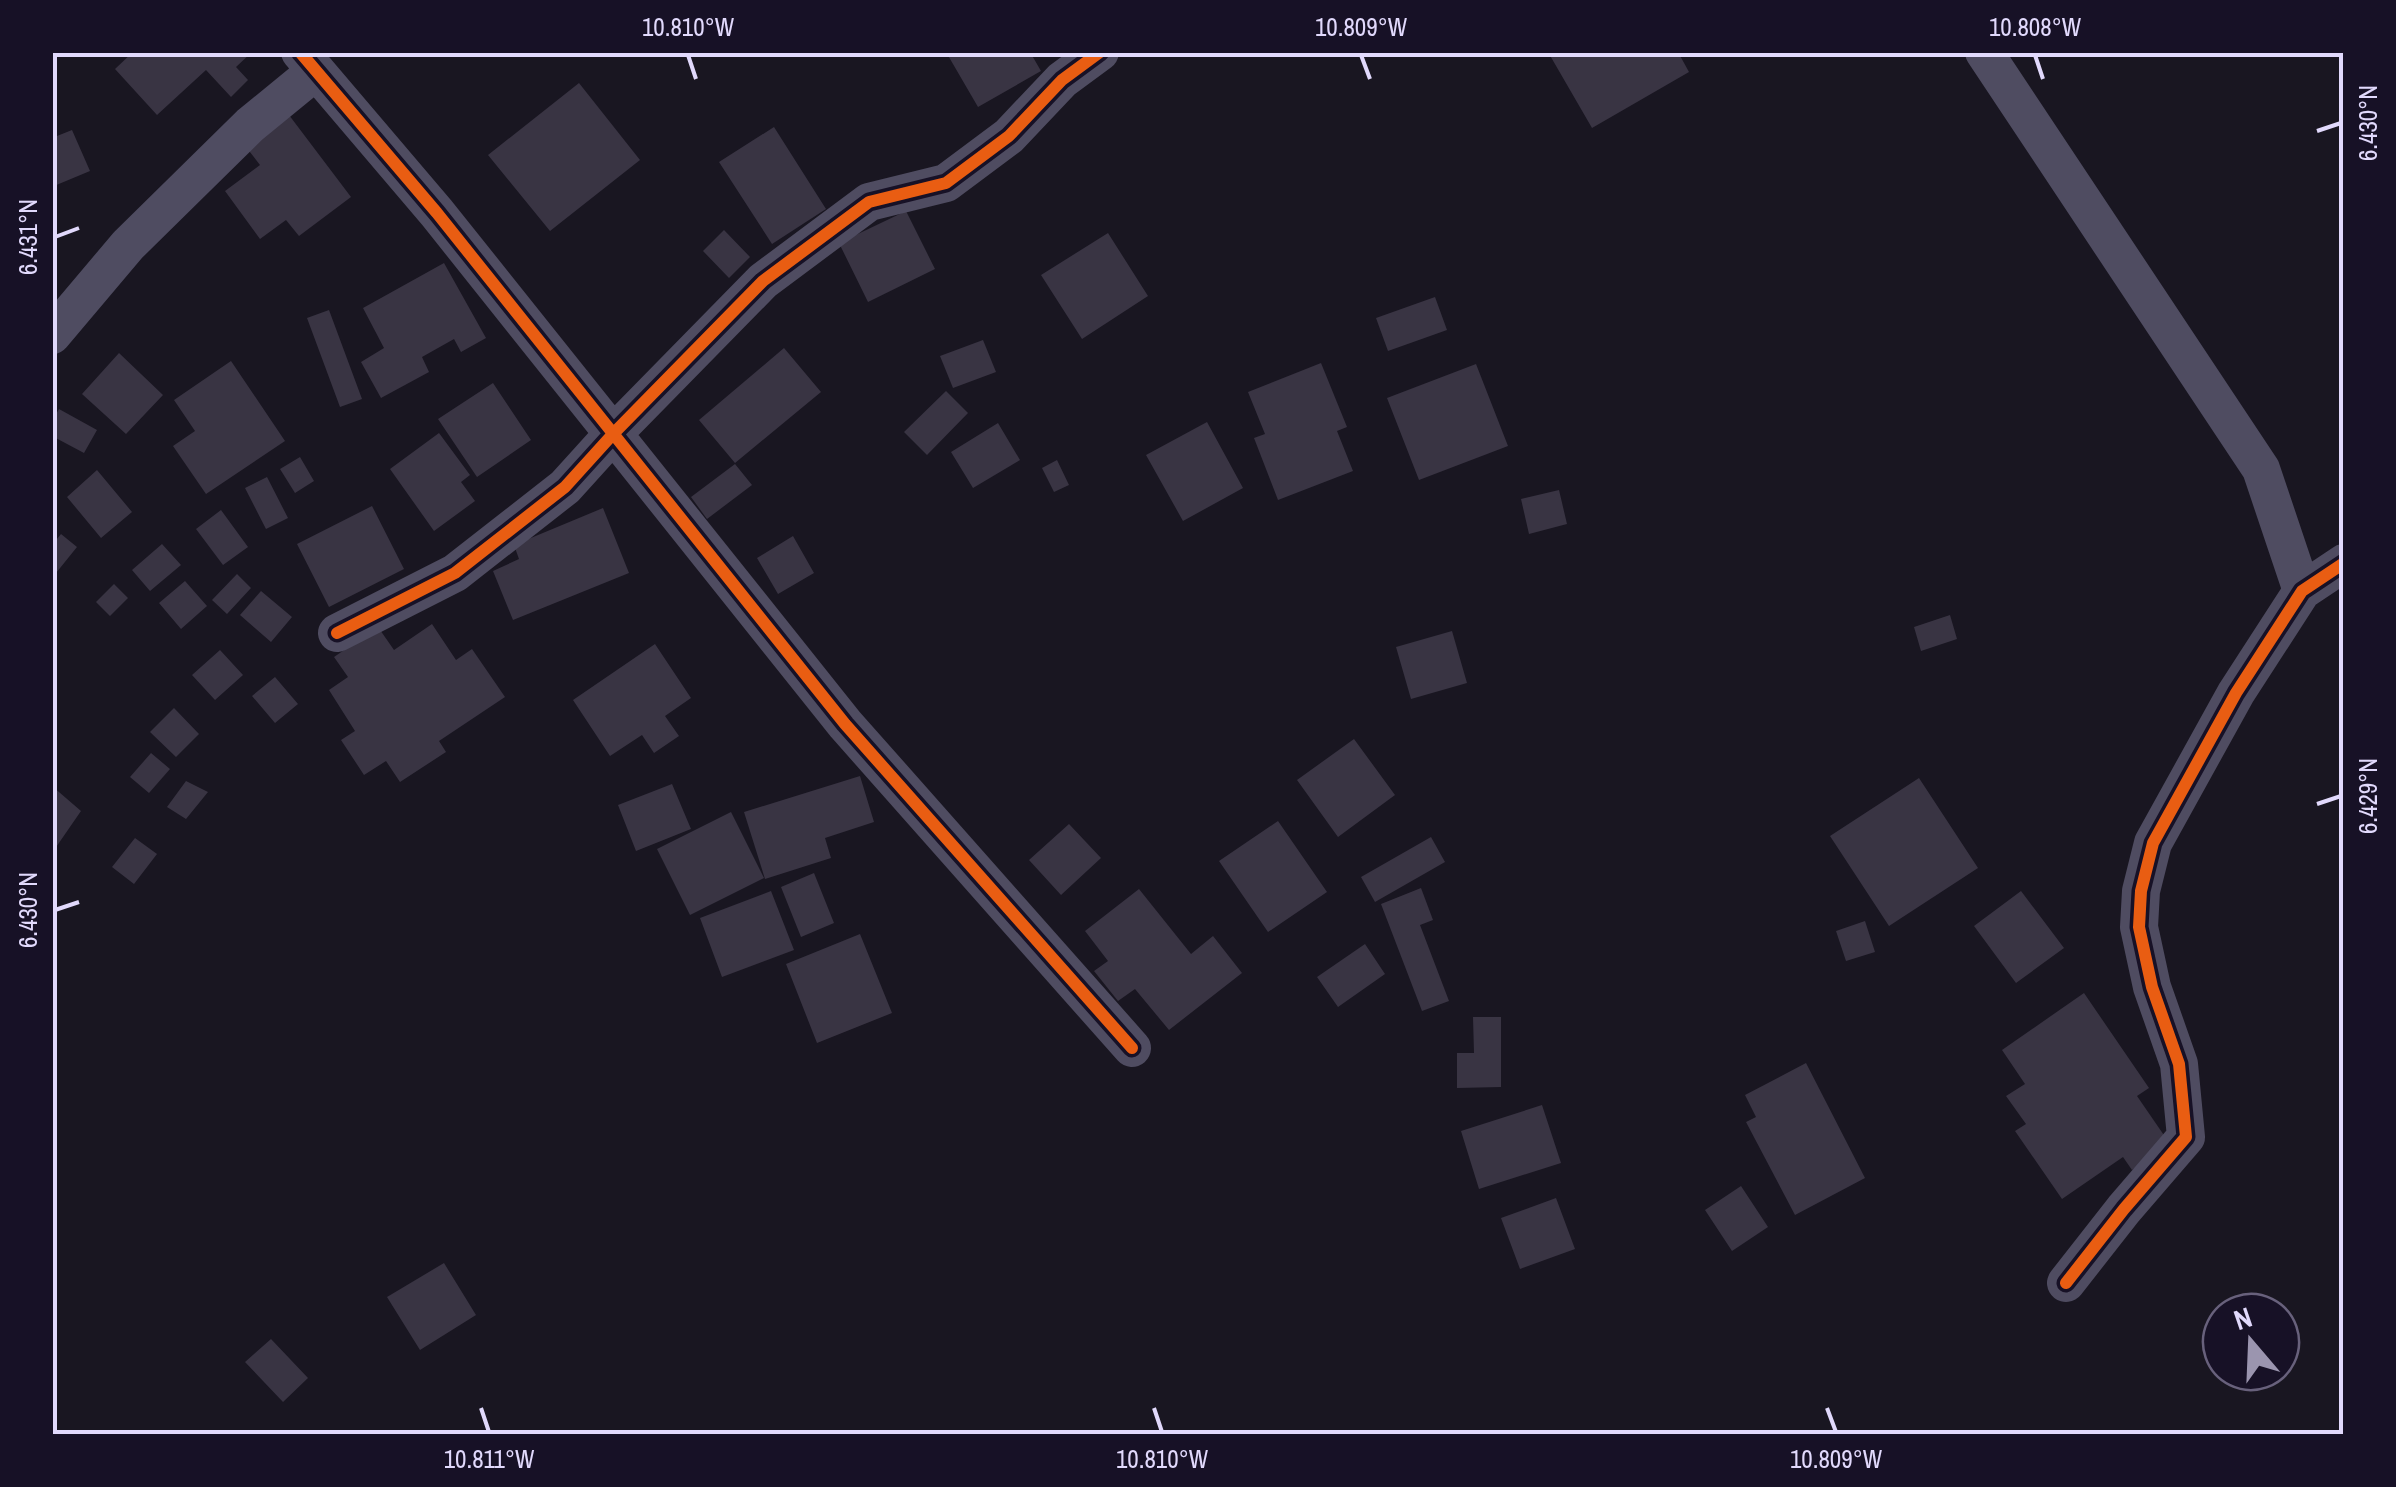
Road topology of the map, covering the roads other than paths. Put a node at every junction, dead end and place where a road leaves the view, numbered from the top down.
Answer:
1 (1100, 52) edge
2 (1984, 52) edge
3 (308, 62) edge
4 (52, 335) edge
5 (613, 434) junction
6 (2344, 563) edge
7 (2302, 591) junction
8 (337, 634) dead end
9 (1132, 1048) dead end
10 (2066, 1283) dead end

1 - 5 street
2 - 7 street
3 - 4 street
3 - 5 street
5 - 8 street
5 - 9 street
6 - 7 street
7 - 10 street

